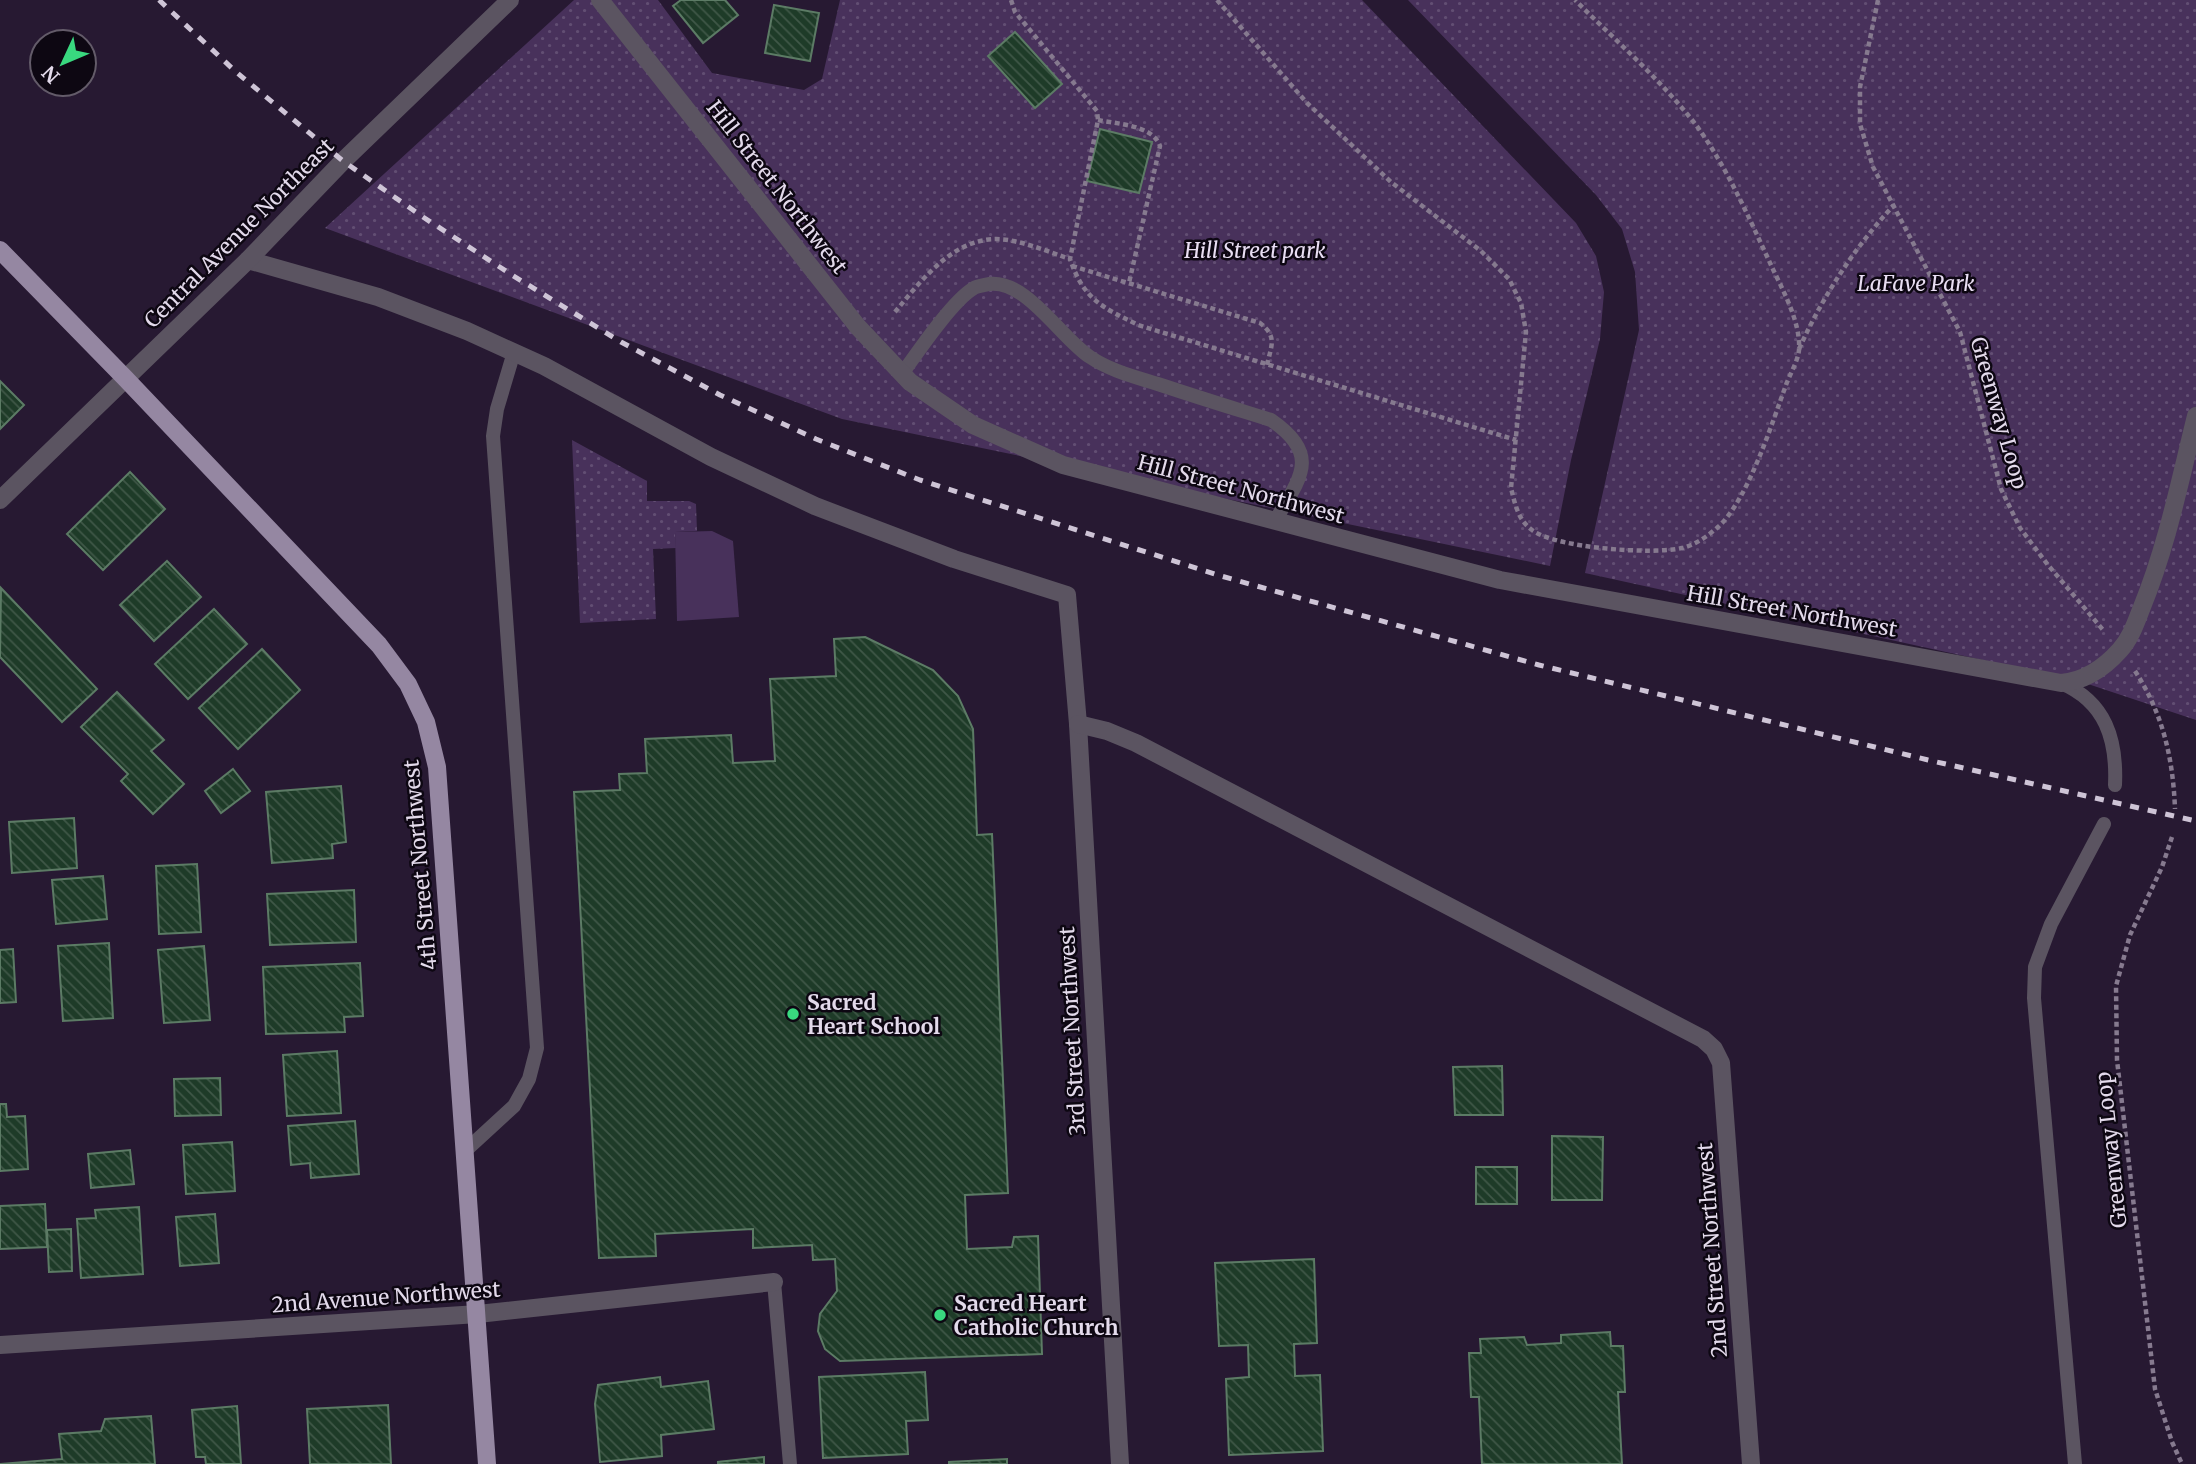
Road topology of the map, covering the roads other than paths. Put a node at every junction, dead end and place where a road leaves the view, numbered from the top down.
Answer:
1 (510, 0) edge
2 (600, 0) edge
3 (0, 250) edge
4 (248, 260) junction
5 (514, 352) junction
6 (902, 374) junction
7 (125, 378) junction
8 (2196, 416) edge
9 (0, 500) edge
10 (1275, 521) junction
11 (2061, 684) junction
12 (1078, 724) junction
13 (2115, 785) dead end
14 (2104, 824) dead end
15 (465, 1151) junction
16 (774, 1282) joint
17 (478, 1314) junction
18 (0, 1345) edge
19 (487, 1464) edge
20 (790, 1464) edge
21 (1120, 1464) edge
22 (1751, 1464) edge
23 (2076, 1464) edge

1 - 4 street, Central Avenue Northeast
2 - 6 street, Hill Street Northwest
3 - 7 main road, 4th Street Northwest
4 - 5 street
4 - 7 street, Central Avenue Northeast
5 - 12 street, 3rd Street Northwest
5 - 15 lane
6 - 10 street, Hill Street Northwest
6 - 10 lane
7 - 9 street, Central Avenue Northeast
7 - 15 main road, 4th Street Northwest
8 - 11 street
10 - 11 street, Hill Street Northwest
11 - 13 lane
12 - 21 street, 3rd Street Northwest
12 - 22 street, 2nd Street Northwest
14 - 23 lane
15 - 17 main road, 4th Street Northwest
16 - 17 street, 2nd Avenue Northwest
16 - 20 lane
17 - 18 street, 2nd Avenue Northwest
17 - 19 main road, 4th Street Northwest

